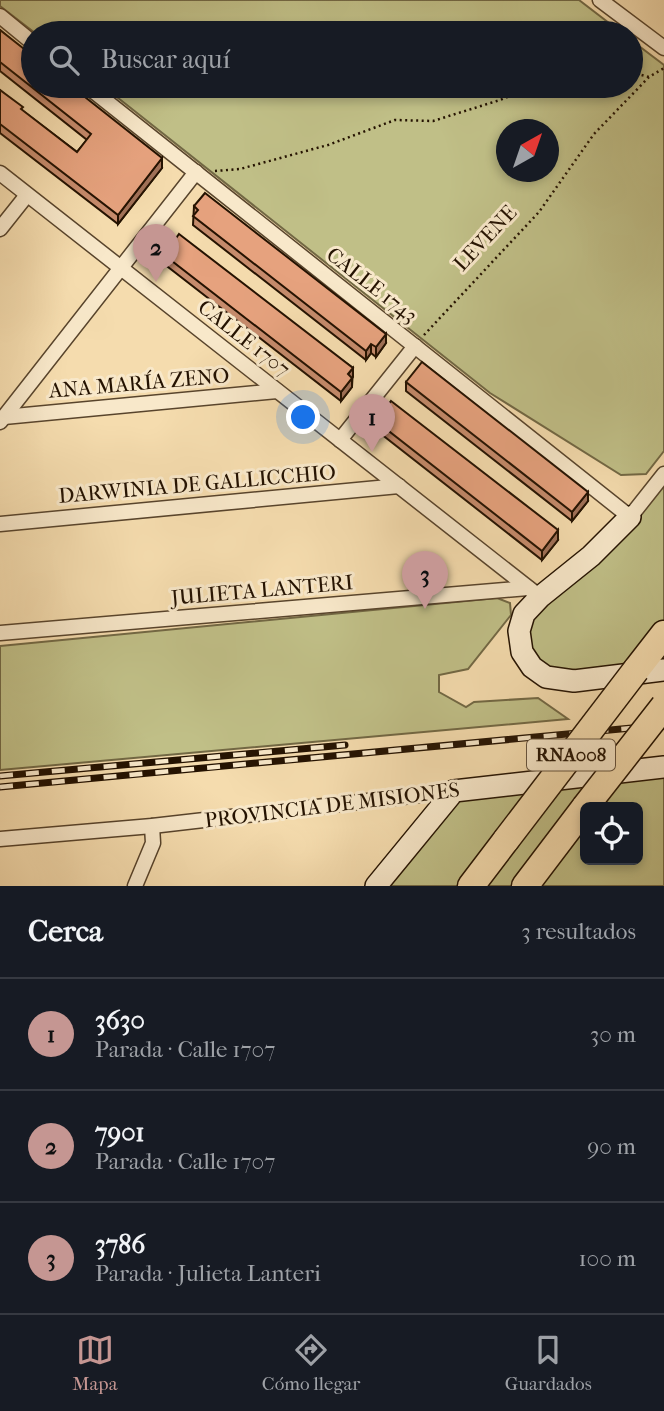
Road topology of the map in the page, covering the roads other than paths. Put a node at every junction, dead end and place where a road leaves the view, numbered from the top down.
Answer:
1 (600, 0) edge
2 (0, 16) edge
3 (628, 21) edge
4 (643, 32) edge
5 (21, 33) edge
6 (664, 48) edge
7 (102, 98) edge
8 (196, 172) junction
9 (0, 173) edge
10 (27, 195) junction
11 (0, 229) edge
12 (120, 268) junction
13 (415, 346) junction
14 (277, 391) junction
15 (2, 420) edge
16 (340, 440) junction
17 (664, 474) edge
18 (398, 486) junction
19 (630, 517) junction
20 (0, 524) edge
21 (534, 592) junction
22 (0, 633) edge
23 (664, 634) edge
24 (664, 670) edge
25 (664, 706) edge
26 (664, 767) edge
27 (454, 791) junction
28 (152, 826) junction
29 (0, 839) edge
30 (135, 886) edge
31 (376, 886) edge
32 (471, 886) edge
33 (524, 886) edge

1 - 3 street
2 - 5 street
4 - 6 street
7 - 8 street, CALLE 1743
8 - 12 street
8 - 13 street, CALLE 1743
9 - 10 street, CALLE 1707
10 - 11 street
10 - 12 street, CALLE 1707
12 - 14 street, CALLE 1707
12 - 15 street
13 - 16 street
13 - 19 street, CALLE 1743
14 - 15 street, ANA MARÍA ZENO
14 - 16 street, CALLE 1707
16 - 18 street, CALLE 1707
17 - 19 street
18 - 20 street, DARWINIA DE GALLICCHIO
18 - 21 street, CALLE 1707
19 - 21 main road
21 - 22 street, JULIETA LANTERI
21 - 24 main road
23 - 32 highway, RNA008, bridge
25 - 33 highway, RNA008, bridge
26 - 27 main road, PROVINCIA DE MISIONES
27 - 28 street, PROVINCIA DE MISIONES
27 - 31 main road
28 - 29 street, PROVINCIA DE MISIONES
28 - 30 street

